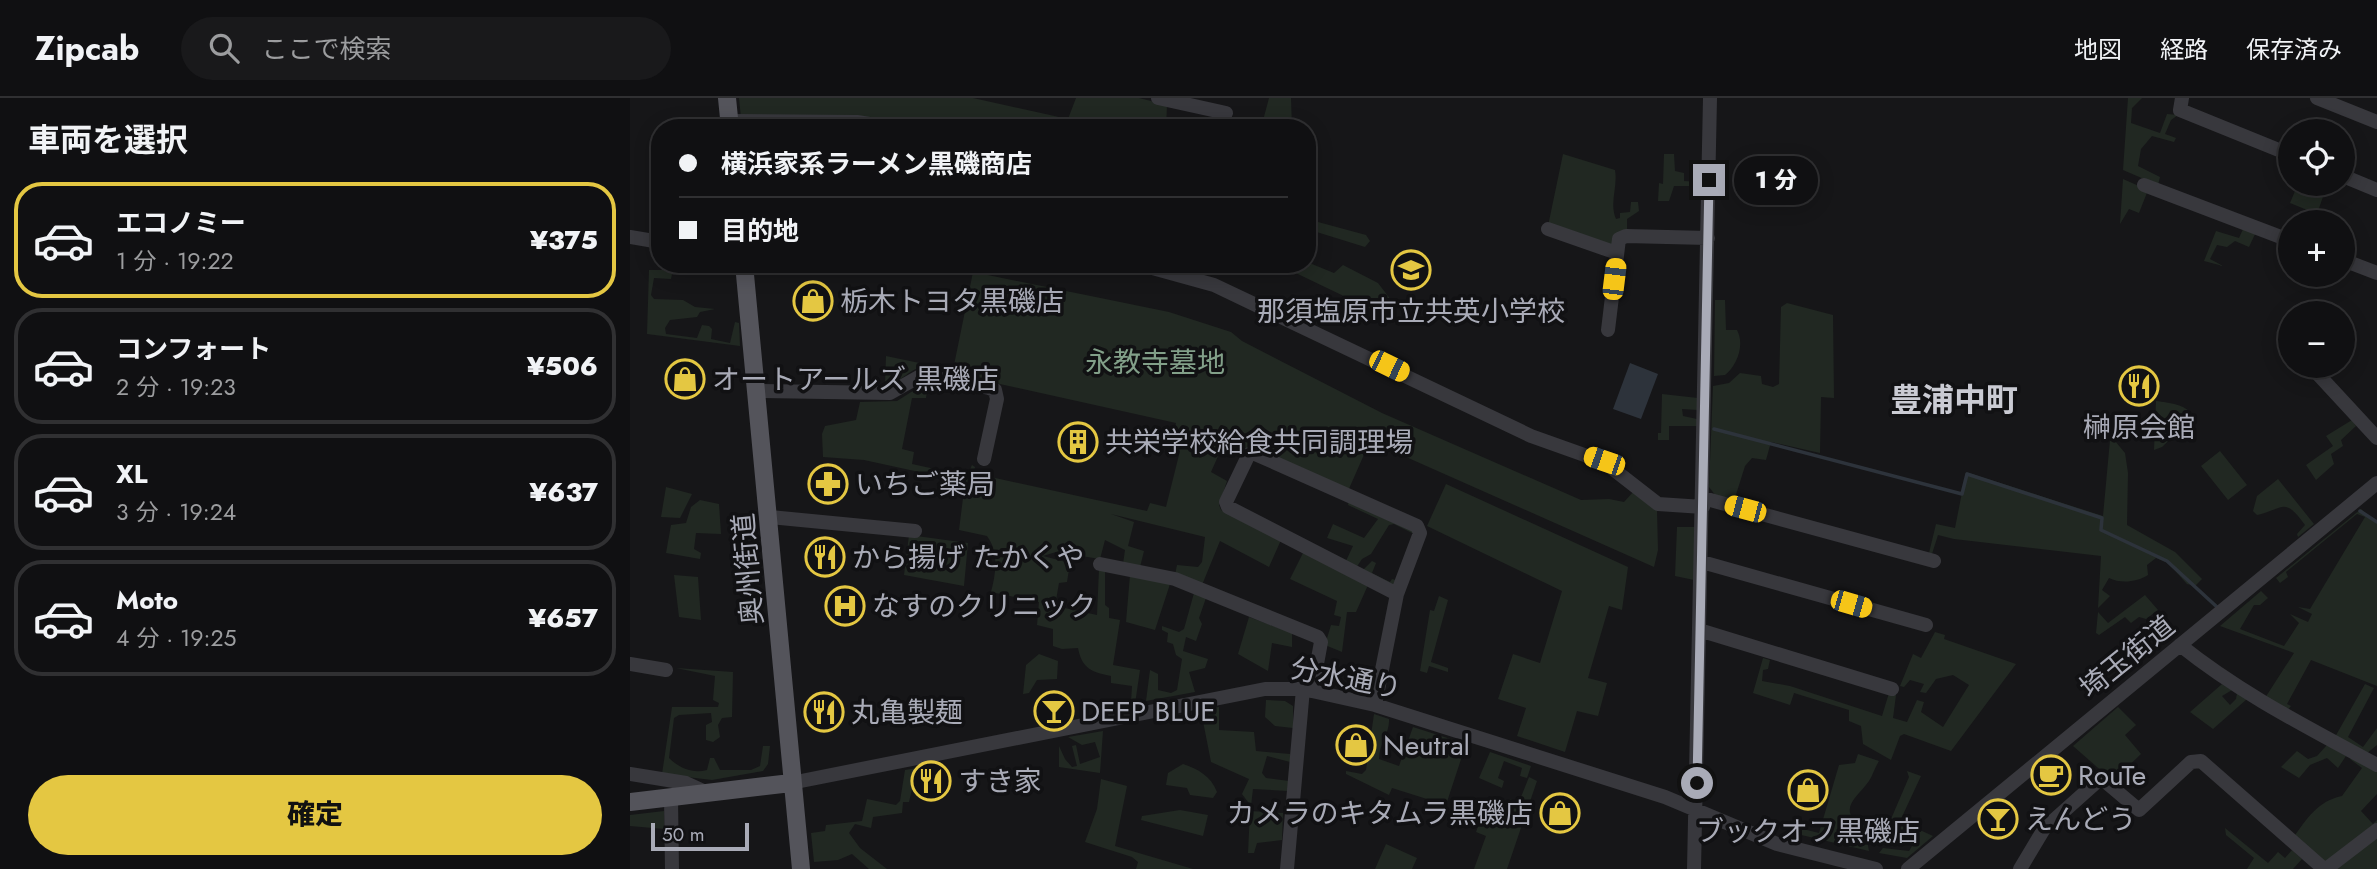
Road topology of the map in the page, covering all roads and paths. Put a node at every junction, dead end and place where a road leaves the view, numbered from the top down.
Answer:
1 (727, 98) edge
2 (1158, 98) edge
3 (1710, 98) edge
4 (2182, 98) edge
5 (2317, 98) edge
6 (1226, 113) dead end
7 (729, 119) edge
8 (2377, 122) edge
9 (2278, 150) edge
10 (2355, 181) edge
11 (2144, 185) dead end
12 (2377, 190) edge
13 (1548, 229) dead end
14 (2278, 236) edge
15 (630, 237) edge
16 (1708, 238) junction
17 (651, 240) edge
18 (1617, 253) junction
19 (2355, 265) edge
20 (745, 273) edge
21 (1171, 273) edge
22 (2377, 273) edge
23 (1608, 330) dead end
24 (2321, 378) edge
25 (757, 391) junction
26 (2377, 438) edge
27 (984, 459) dead end
28 (2377, 483) edge
29 (1703, 503) junction
30 (770, 517) junction
31 (915, 531) dead end
32 (1934, 561) dead end
33 (1702, 562) junction
34 (1100, 564) dead end
35 (1397, 594) junction
36 (1926, 625) dead end
37 (1699, 630) junction
38 (2180, 645) junction
39 (630, 664) edge
40 (666, 670) dead end
41 (1892, 689) dead end
42 (1308, 690) junction
43 (1375, 705) junction
44 (2377, 765) edge
45 (630, 774) edge
46 (791, 783) junction
47 (711, 794) junction
48 (671, 798) junction
49 (630, 802) edge
50 (1697, 810) junction
51 (2377, 830) edge
52 (672, 869) edge
53 (801, 869) edge
54 (1287, 869) edge
55 (1694, 869) edge
56 (1876, 869) edge
57 (1908, 869) edge
58 (2021, 869) edge
59 (2325, 869) edge

1 - 7 main road
2 - 6 street
3 - 16 street
4 - 9 street
5 - 8 street
10 - 12 street
11 - 14 street
13 - 18 street
15 - 17 street
16 - 18 street
16 - 29 street
18 - 23 street
19 - 22 street
20 - 25 main road, 奥州街道
21 - 29 street
24 - 26 street
25 - 27 street
25 - 30 main road, 奥州街道
28 - 38 street, 埼玉街道
29 - 32 street
29 - 33 street
30 - 31 street
30 - 46 main road, 奥州街道
33 - 36 street
33 - 37 street
34 - 42 street
35 - 35 street
35 - 43 street
37 - 41 street
37 - 50 street
38 - 44 street
38 - 57 street, 埼玉街道
39 - 40 street
42 - 43 street, 分水通り
42 - 46 street, 分水通り
42 - 54 street
43 - 50 street, 分水通り
45 - 47 street
46 - 47 main road
46 - 53 main road, 奥州街道
47 - 48 main road
48 - 49 main road
48 - 52 street
50 - 55 street
50 - 56 street, 分水通り
51 - 59 street
58 - 59 street

